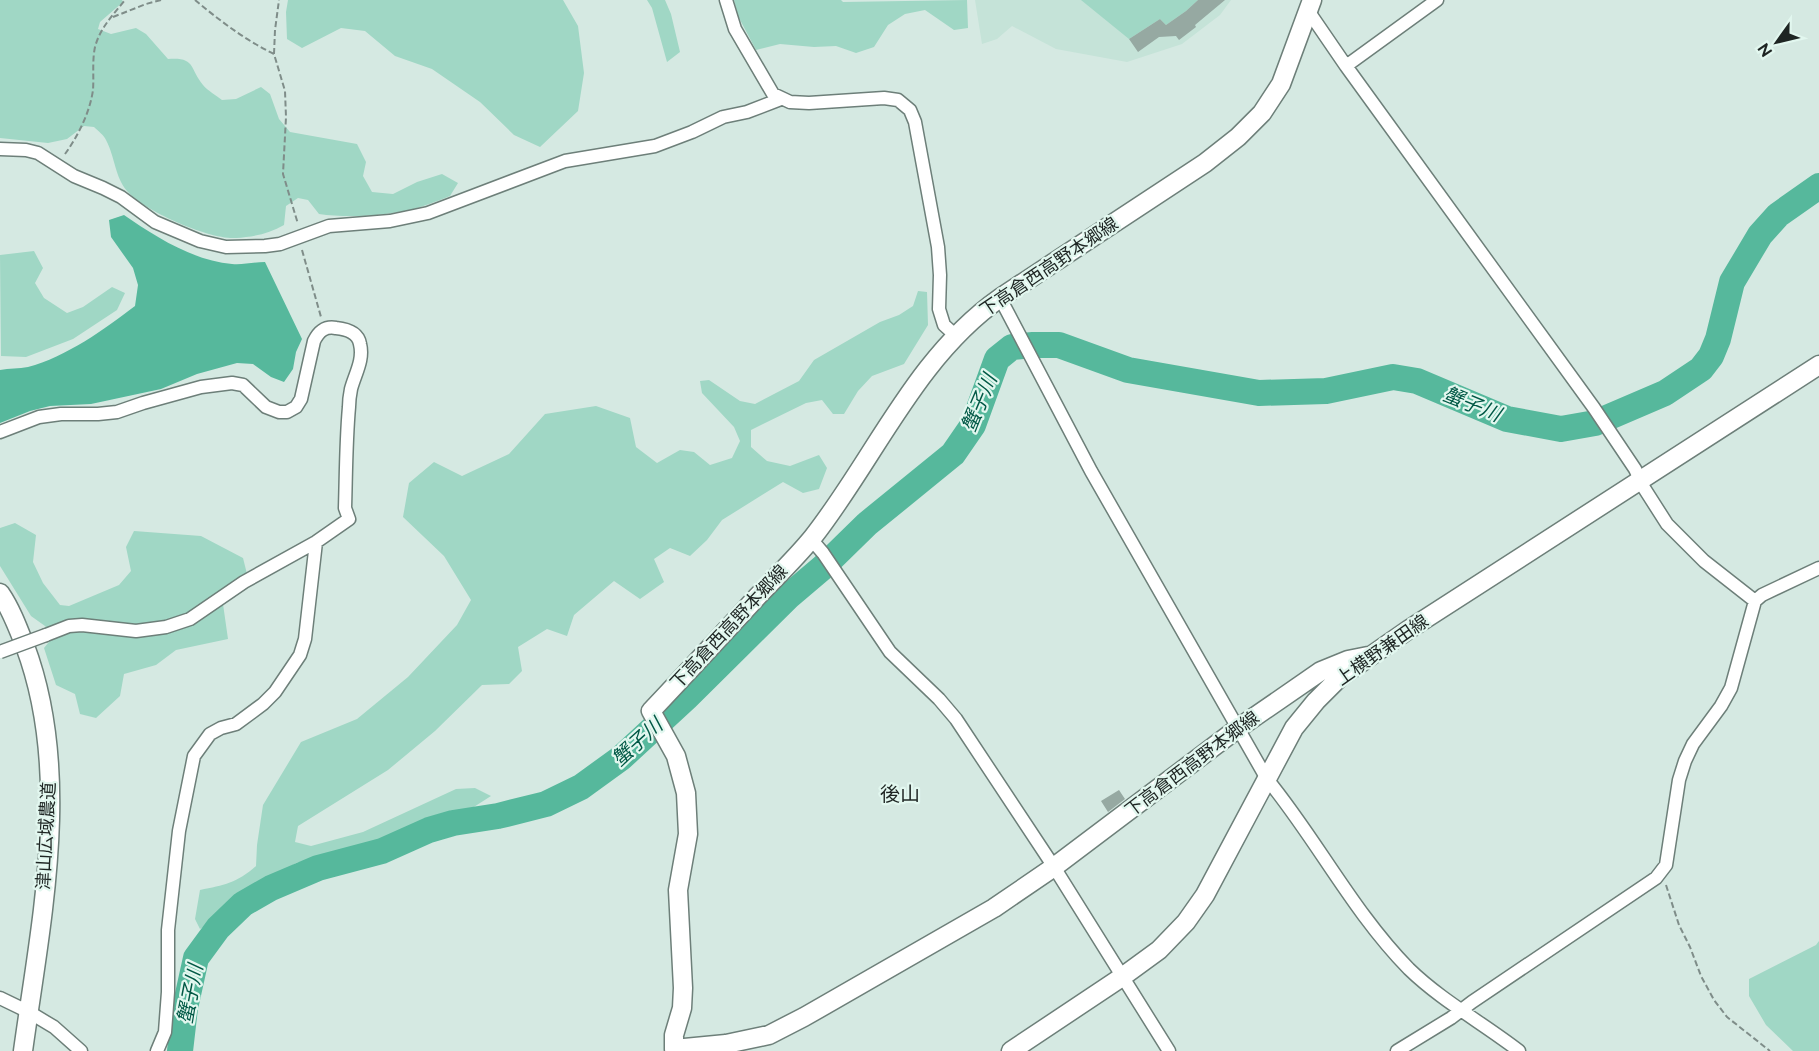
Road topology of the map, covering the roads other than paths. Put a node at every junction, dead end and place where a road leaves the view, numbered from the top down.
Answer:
1 (726, 0) edge
2 (1437, 0) edge
3 (1310, 6) edge
4 (1346, 66) junction
5 (782, 99) junction
6 (0, 149) edge
7 (1000, 298) junction
8 (956, 335) junction
9 (1819, 366) edge
10 (0, 432) edge
11 (1641, 481) junction
12 (811, 539) junction
13 (316, 542) junction
14 (1819, 568) edge
15 (0, 592) edge
16 (1755, 601) junction
17 (0, 652) edge
18 (1368, 656) junction
19 (1237, 729) junction
20 (1267, 779) junction
21 (1054, 867) junction
22 (1122, 977) junction
23 (0, 998) edge
24 (1461, 1011) junction
25 (29, 1012) junction
26 (670, 1050) edge
27 (23, 1051) edge
28 (81, 1051) edge
29 (157, 1051) edge
30 (1011, 1051) edge
31 (1169, 1051) edge
32 (1397, 1051) edge
33 (1519, 1051) edge

1 - 5 street
2 - 4 street
3 - 4 street
3 - 7 main road, 下高倉西高野本郷線
4 - 11 street
5 - 6 street
5 - 8 street
7 - 8 main road, 下高倉西高野本郷線
7 - 19 street
8 - 12 main road, 下高倉西高野本郷線
9 - 11 main road, 上横野兼田線
10 - 13 street
11 - 16 street
11 - 18 main road, 上横野兼田線
12 - 21 street
12 - 26 main road, 下高倉西高野本郷線
13 - 17 street, bridge
13 - 29 street
14 - 16 street
15 - 25 main road, 津山広域農道
16 - 24 street
18 - 19 main road, 下高倉西高野本郷線
18 - 20 main road, 上横野兼田線
19 - 20 street
19 - 21 main road, 下高倉西高野本郷線
20 - 22 main road, 上横野兼田線
20 - 24 street
21 - 22 street
21 - 26 main road, 下高倉西高野本郷線
22 - 30 main road, 上横野兼田線
22 - 31 street
23 - 25 street
24 - 32 street
24 - 33 street
25 - 27 main road, 津山広域農道
25 - 28 street

